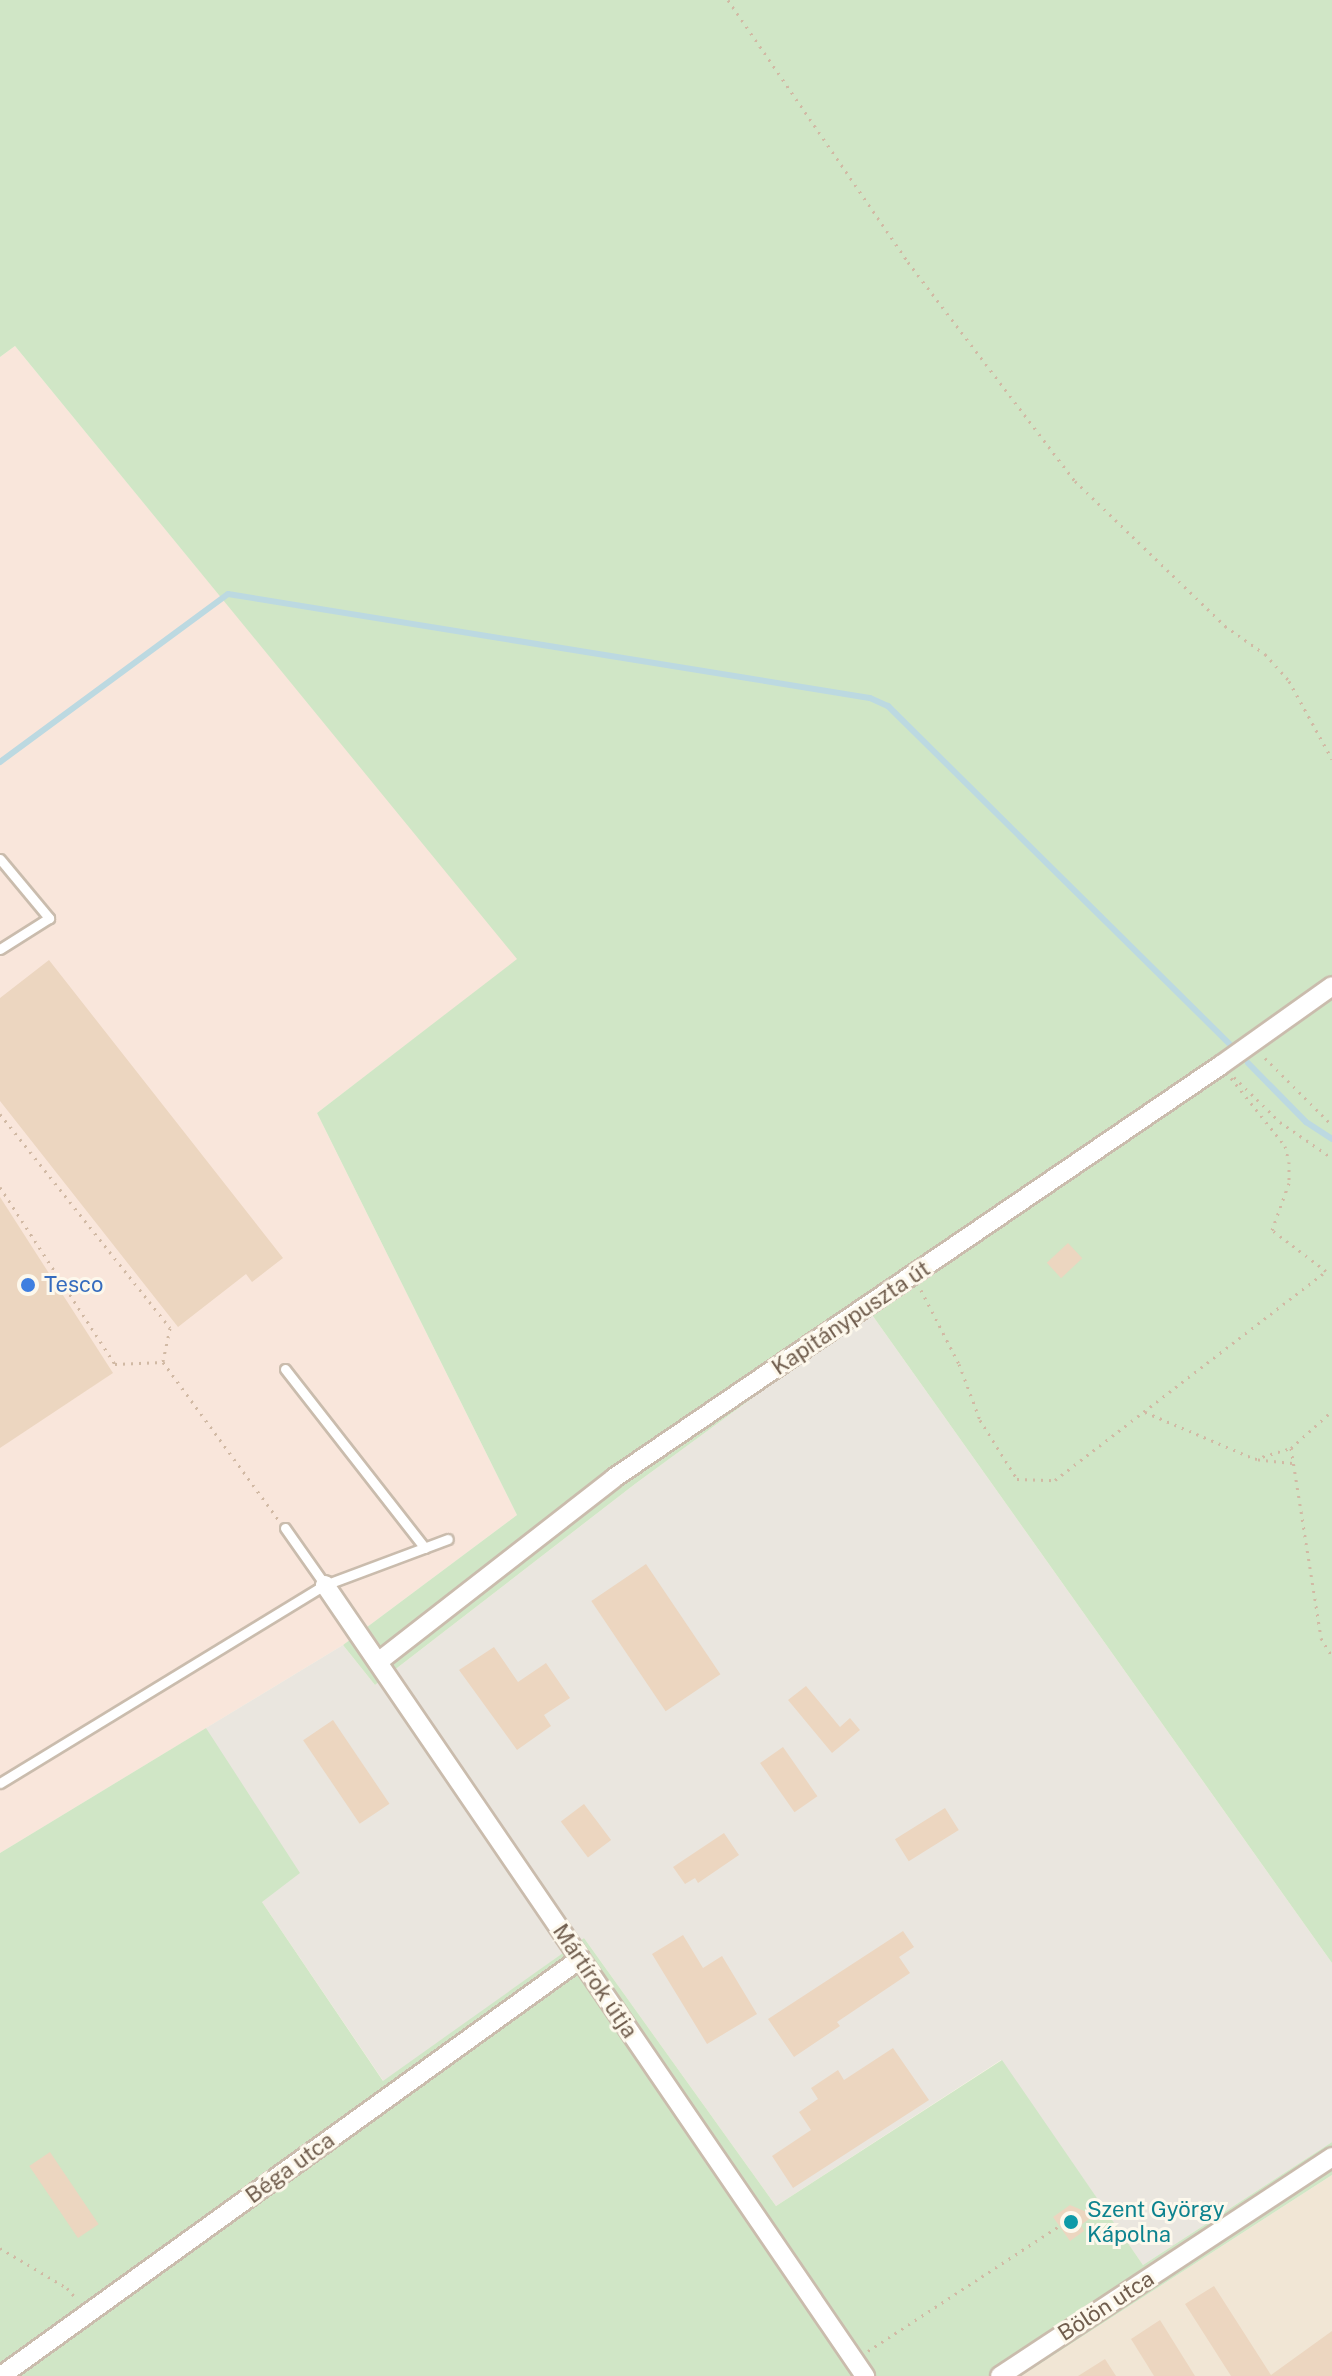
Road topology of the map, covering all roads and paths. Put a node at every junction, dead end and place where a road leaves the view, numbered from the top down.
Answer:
1 (728, 0) edge
2 (1332, 759) edge
3 (0, 859) edge
4 (0, 949) edge
5 (1332, 986) edge
6 (1253, 1042) junction
7 (1221, 1065) junction
8 (0, 1114) edge
9 (1332, 1125) edge
10 (1332, 1158) edge
11 (0, 1187) edge
12 (914, 1275) junction
13 (163, 1362) junction
14 (285, 1369) dead end
15 (1332, 1411) edge
16 (1145, 1412) junction
17 (1291, 1448) junction
18 (1255, 1459) junction
19 (1292, 1463) junction
20 (285, 1528) joint
21 (448, 1539) dead end
22 (425, 1548) junction
23 (325, 1585) junction
24 (1332, 1656) edge
25 (378, 1662) junction
26 (0, 1783) edge
27 (580, 1959) junction
28 (1332, 2157) edge
29 (1059, 2226) dead end
30 (0, 2248) edge
31 (88, 2313) junction
32 (860, 2368) edge
33 (1, 2376) edge
34 (1000, 2376) edge

1 - 2 path
3 - 4 lane
5 - 6 street, Kapitánypuszta út
6 - 7 street, Kapitánypuszta út
6 - 9 path
7 - 10 path
7 - 12 street, Kapitánypuszta út
7 - 16 path
8 - 13 path
11 - 13 path
12 - 16 path
12 - 25 street, Kapitánypuszta út
13 - 20 path
14 - 22 lane
15 - 17 path
16 - 18 path
17 - 18 path
17 - 19 path
18 - 19 path
19 - 24 path
20 - 23 lane
21 - 22 lane
22 - 23 lane
23 - 25 street, Mártírok útja
23 - 26 lane
25 - 27 street, Mártírok útja
27 - 31 street, Béga utca
27 - 32 street, Mártírok útja
28 - 34 street, Bölön utca
29 - 32 path
30 - 31 path
31 - 33 street, Béga utca

